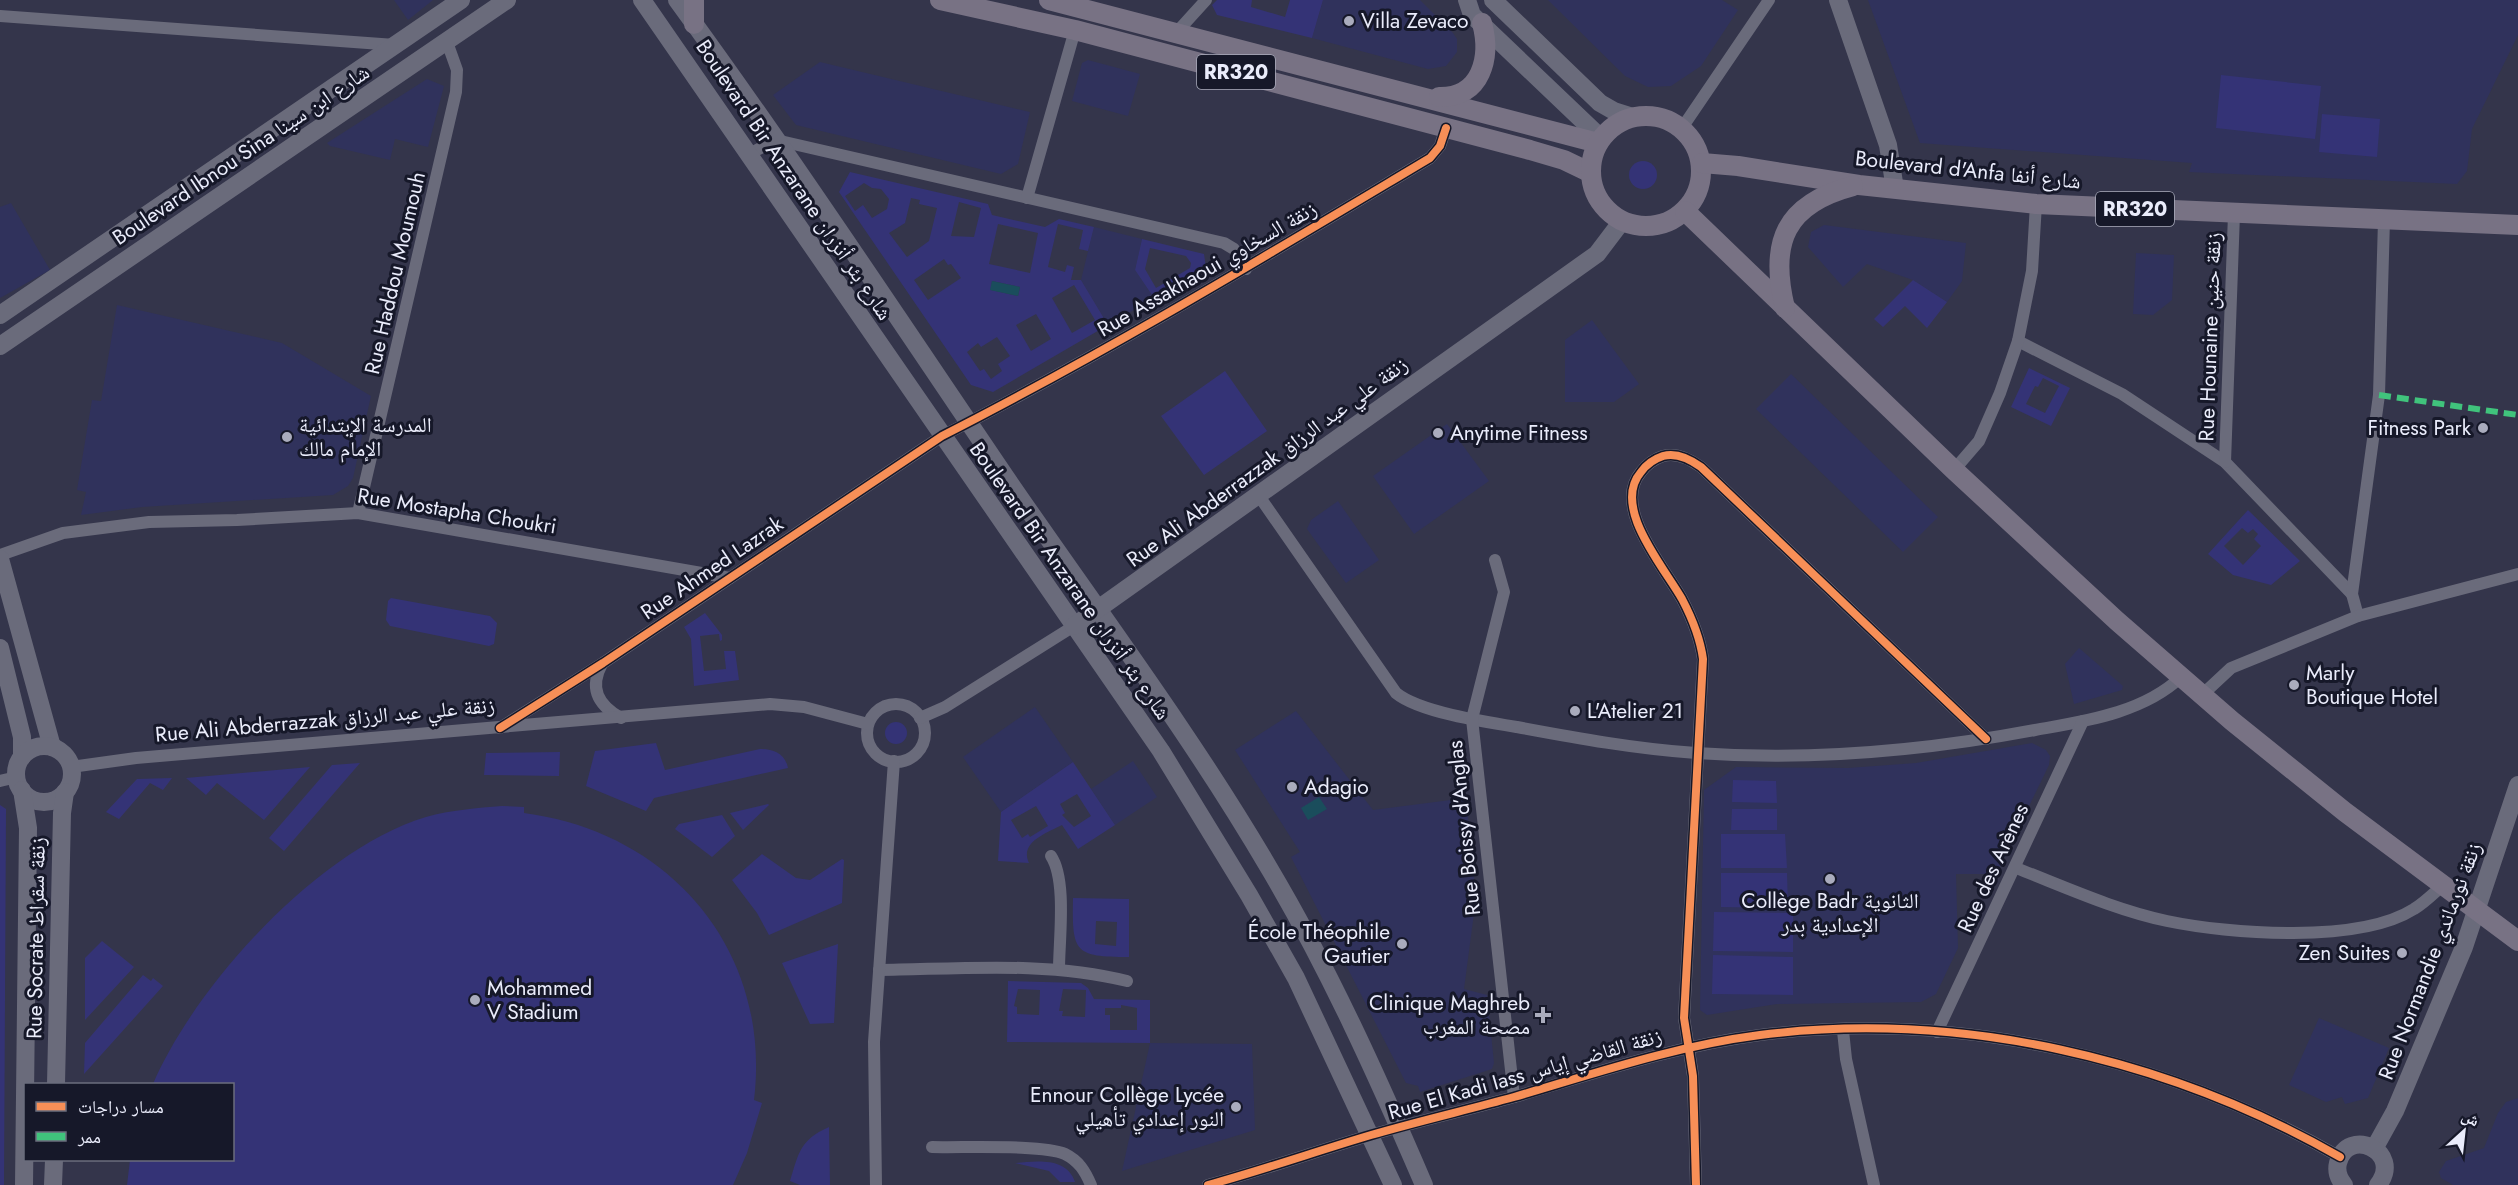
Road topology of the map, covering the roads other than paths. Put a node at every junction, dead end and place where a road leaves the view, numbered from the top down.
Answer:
1 (461, 0) edge
2 (507, 0) edge
3 (642, 0) edge
4 (677, 0) edge
5 (694, 0) edge
6 (940, 0) edge
7 (1048, 0) edge
8 (1206, 0) edge
9 (1467, 0) edge
10 (1493, 0) edge
11 (1769, 0) edge
12 (1838, 0) edge
13 (0, 16) edge
14 (1482, 23) junction
15 (694, 24) junction
16 (1075, 30) junction
17 (1176, 33) junction
18 (447, 42) junction
19 (395, 45) junction
20 (1426, 97) junction
21 (1633, 117) junction
22 (1446, 128) junction
23 (1682, 128) junction
24 (776, 140) junction
25 (1599, 140) junction
26 (749, 154) junction
27 (1702, 163) junction
28 (1591, 173) junction
29 (1859, 185) junction
30 (1895, 189) junction
31 (1027, 198) junction
32 (2036, 204) junction
33 (1685, 211) junction
34 (2234, 214) junction
35 (2384, 220) junction
36 (1622, 221) junction
37 (2518, 225) edge
38 (1246, 269) junction
39 (1785, 308) junction
40 (0, 315) edge
41 (2018, 341) junction
42 (0, 346) edge
43 (969, 423) junction
44 (942, 436) junction
45 (2225, 462) junction
46 (1954, 470) junction
47 (1258, 496) junction
48 (358, 513) junction
49 (0, 557) edge
50 (1495, 560) dead end
51 (2518, 574) edge
52 (730, 578) junction
53 (2352, 594) junction
54 (1097, 610) junction
55 (2358, 616) junction
56 (1074, 626) junction
57 (0, 648) edge
58 (603, 663) junction
59 (2181, 677) junction
60 (2202, 694) junction
61 (621, 718) junction
62 (921, 718) junction
63 (1472, 719) junction
64 (2083, 721) junction
65 (868, 724) junction
66 (500, 728) junction
67 (1986, 739) junction
68 (52, 747) junction
69 (1696, 753) junction
70 (22, 757) junction
71 (894, 761) junction
72 (71, 767) junction
73 (13, 783) edge
74 (2518, 785) edge
75 (65, 792) junction
76 (1051, 856) dead end
77 (2016, 868) junction
78 (2442, 886) junction
79 (2476, 910) junction
80 (2518, 940) edge
81 (879, 969) junction
82 (1059, 969) junction
83 (1127, 981) dead end
84 (1844, 1031) junction
85 (1937, 1032) junction
86 (1687, 1048) junction
87 (25, 1083) edge
88 (56, 1083) edge
89 (1514, 1097) junction
90 (1399, 1128) junction
91 (1371, 1135) junction
92 (932, 1147) dead end
93 (2374, 1149) junction
94 (2340, 1157) junction
95 (24, 1161) edge
96 (54, 1161) edge
97 (1233, 1182) edge
98 (2384, 1183) edge
99 (24, 1185) edge
100 (53, 1185) edge
101 (876, 1185) edge
102 (1091, 1185) edge
103 (1208, 1185) edge
104 (1394, 1185) edge
105 (1424, 1185) edge
106 (1696, 1185) edge
107 (1874, 1185) edge
108 (2344, 1185) edge

1 - 19 main road, Boulevard Ibnou Sina شارع ابن سينا
2 - 18 main road, Boulevard Ibnou Sina شارع ابن سينا
3 - 26 main road, Boulevard Bir Anzarane شارع بئر أنزران
4 - 15 main road, Boulevard Bir Anzarane شارع بئر أنزران
5 - 15 main road
6 - 16 main road, RR320
7 - 17 main road, RR320
8 - 17 street
9 - 14 main road
10 - 21 main road
11 - 23 street
12 - 30 main road
13 - 19 street
14 - 20 main road
14 - 25 main road
15 - 24 main road, Boulevard Bir Anzarane شارع بئر أنزران
16 - 22 main road, RR320
16 - 31 street
17 - 20 main road, RR320
18 - 42 main road, Boulevard Ibnou Sina شارع ابن سينا
18 - 48 street, Rue Haddou Moumouh
19 - 40 main road, Boulevard Ibnou Sina شارع ابن سينا
20 - 25 main road, RR320
21 - 23 main road
21 - 25 main road
22 - 28 main road, RR320
22 - 38 street, Rue Assakhaoui زنقة السخاوي
23 - 27 main road
24 - 26 street
24 - 31 street
24 - 43 main road, Boulevard Bir Anzarane شارع بئر أنزران
25 - 28 main road
26 - 44 main road, Boulevard Bir Anzarane شارع بئر أنزران
27 - 29 main road, Boulevard d'Anfa شارع أنفا / RR320
27 - 33 main road
28 - 36 main road
29 - 30 main road, Boulevard d'Anfa شارع أنفا / RR320
29 - 39 main road
30 - 32 main road, Boulevard d'Anfa شارع أنفا / RR320
31 - 38 street
32 - 34 main road, Boulevard d'Anfa شارع أنفا / RR320
32 - 41 street
33 - 36 main road
33 - 39 main road
34 - 35 main road, Boulevard d'Anfa شارع أنفا / RR320
34 - 45 street, Rue Hounaine زنقة حنين
35 - 37 main road, Boulevard d'Anfa شارع أنفا / RR320
35 - 53 street
36 - 47 main road, Rue Ali Abderrazzak زنقة علي عبد الرزاق
38 - 43 street, Rue Assakhaoui زنقة السخاوي
39 - 46 main road
41 - 45 street
41 - 46 street
43 - 44 street, Rue Assakhaoui زنقة السخاوي
43 - 54 main road, Boulevard Bir Anzarane شارع بئر أنزران
44 - 52 street, Rue Ahmed Lazrak
44 - 56 main road, Boulevard Bir Anzarane شارع بئر أنزران
45 - 53 street
46 - 59 main road
47 - 54 main road, Rue Ali Abderrazzak زنقة علي عبد الرزاق
47 - 63 street
48 - 49 street, Rue Mostapha Choukri
48 - 52 street, Rue Mostapha Choukri
49 - 68 main road
50 - 63 street, Rue Boissy d’Anglas
51 - 55 street
52 - 58 street, Rue Ahmed Lazrak
53 - 55 street
54 - 56 main road, Rue Ali Abderrazzak زنقة علي عبد الرزاق
54 - 90 main road, Boulevard Bir Anzarane شارع بئر أنزران
55 - 60 street
56 - 62 street, Rue Ali Abderrazzak زنقة علي عبد الرزاق
56 - 91 main road, Boulevard Bir Anzarane شارع بئر أنزران
57 - 70 main road
58 - 61 street
58 - 66 street, Rue Ahmed Lazrak
59 - 60 main road
59 - 64 street
60 - 78 main road
61 - 65 street, Rue Ali Abderrazzak زنقة علي عبد الرزاق
61 - 66 street, Rue Ali Abderrazzak زنقة علي عبد الرزاق
62 - 65 street
62 - 71 street
63 - 69 street
63 - 89 street, Rue Boissy d’Anglas
64 - 67 street
64 - 77 street, Rue des Arènes
65 - 71 street
66 - 72 street, Rue Ali Abderrazzak زنقة علي عبد الرزاق
67 - 69 street
67 - 69 street
68 - 70 main road
68 - 72 main road
69 - 86 street
70 - 73 main road
71 - 81 street
72 - 75 main road
73 - 75 main road
73 - 87 main road, Rue Socrate زنقة سقراط
74 - 79 main road, Rue Normandie زنقة نورماندي
75 - 88 main road, Rue Socrate زنقة سقراط
76 - 82 street
77 - 78 street
77 - 85 street, Rue des Arènes
78 - 79 main road
79 - 80 main road
79 - 93 main road, Rue Normandie زنقة نورماندي
81 - 82 street
81 - 101 street
82 - 83 street
84 - 85 street, Rue El Kadi Iass زنقة القاضي إياس
84 - 86 street, Rue El Kadi Iass زنقة القاضي إياس
84 - 107 street
85 - 94 street, Rue El Kadi Iass زنقة القاضي إياس
86 - 89 street, Rue El Kadi Iass زنقة القاضي إياس
86 - 106 street
89 - 90 street, Rue El Kadi Iass زنقة القاضي إياس
90 - 91 street, Rue El Kadi Iass زنقة القاضي إياس
90 - 105 main road, Boulevard Bir Anzarane شارع بئر أنزران
91 - 97 street, Rue El Kadi Iass زنقة القاضي إياس
91 - 104 main road, Boulevard Bir Anzarane شارع بئر أنزران
92 - 102 street
93 - 94 main road
93 - 98 main road
94 - 108 main road
95 - 99 main road, Rue Socrate زنقة سقراط
96 - 100 main road
97 - 103 street, Rue El Kadi Iass زنقة القاضي إياس

